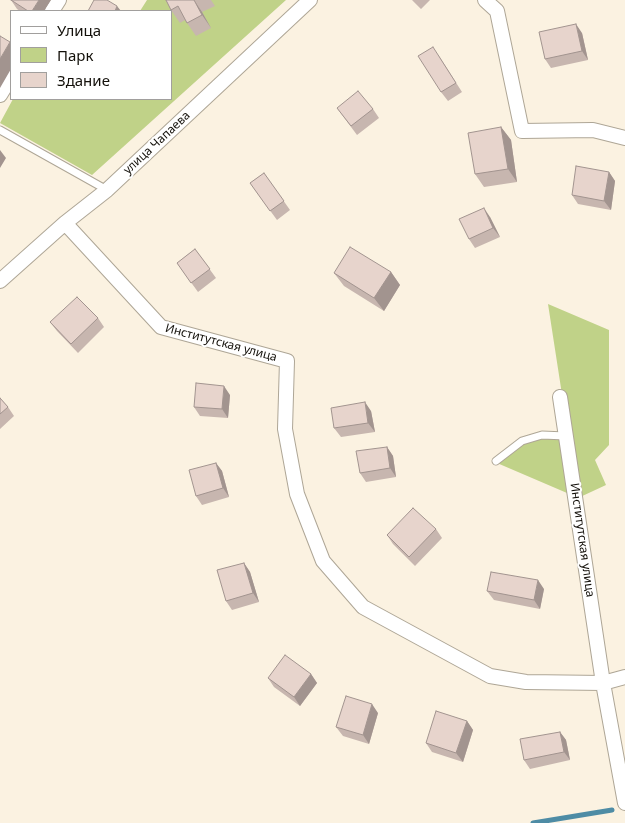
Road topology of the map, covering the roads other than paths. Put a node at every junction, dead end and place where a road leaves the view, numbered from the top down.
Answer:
1 (310, 0) edge
2 (485, 0) edge
3 (10, 79) edge
4 (0, 95) edge
5 (0, 130) edge
6 (625, 138) edge
7 (107, 190) junction
8 (65, 223) junction
9 (0, 281) edge
10 (560, 397) dead end
11 (566, 436) junction
12 (496, 461) dead end
13 (625, 677) edge
14 (603, 684) junction
15 (625, 803) edge

1 - 7 street, улица Чапаева
2 - 6 street
3 - 4 street
5 - 7 lane
7 - 8 street, улица Чапаева
8 - 9 street, улица Чапаева
8 - 14 street, Институтская улица
10 - 11 street, Институтская улица
11 - 12 lane
11 - 14 street, Институтская улица
13 - 14 street, Институтская улица
14 - 15 street, Институтская улица

